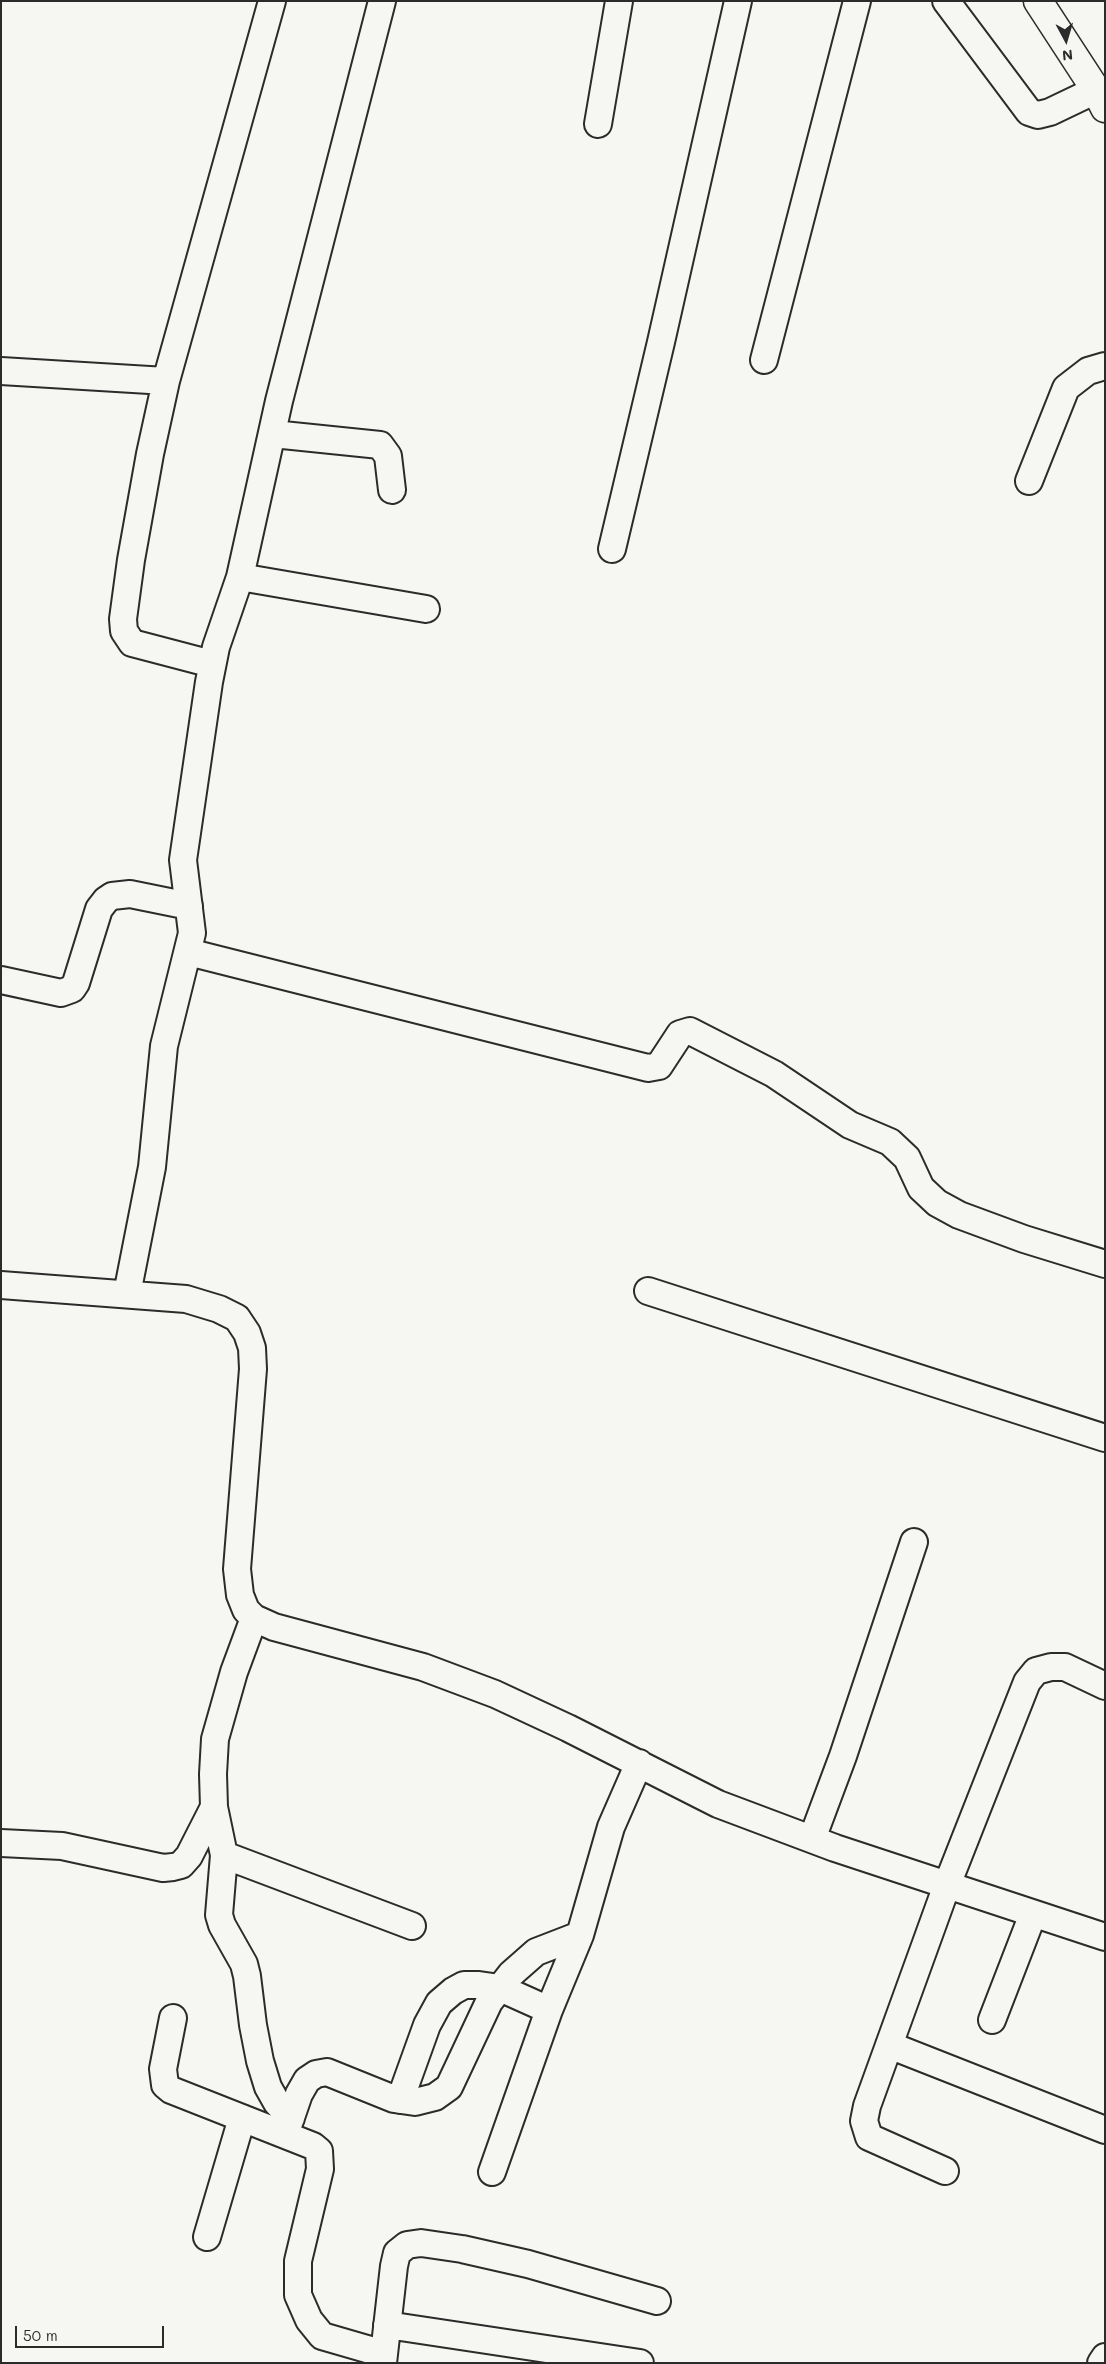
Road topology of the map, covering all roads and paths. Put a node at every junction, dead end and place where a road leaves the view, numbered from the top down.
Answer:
1 (272, 1) edge
2 (382, 1) edge
3 (619, 1) edge
4 (738, 1) edge
5 (857, 1) edge
6 (946, 1) edge
7 (1038, 1) edge
8 (1100, 99) edge
9 (598, 124) dead end
10 (764, 360) dead end
11 (1105, 366) edge
12 (1, 372) edge
13 (166, 381) junction
14 (272, 434) junction
15 (1029, 481) dead end
16 (392, 490) dead end
17 (612, 549) dead end
18 (240, 577) junction
19 (426, 609) dead end
20 (212, 664) junction
21 (190, 906) junction
22 (188, 952) junction
23 (1, 980) edge
24 (1105, 1264) edge
25 (1, 1285) edge
26 (648, 1291) dead end
27 (127, 1294) junction
28 (1105, 1438) edge
29 (914, 1542) dead end
30 (254, 1618) junction
31 (1105, 1686) edge
32 (639, 1763) junction
33 (214, 1807) junction
34 (812, 1839) junction
35 (1, 1843) edge
36 (224, 1856) junction
37 (947, 1885) junction
38 (1033, 1914) junction
39 (412, 1926) dead end
40 (580, 1935) junction
41 (1105, 1937) edge
42 (500, 1988) junction
43 (549, 2010) junction
44 (173, 2018) dead end
45 (992, 2020) dead end
46 (889, 2045) junction
47 (400, 2100) junction
48 (242, 2118) junction
49 (288, 2126) junction
50 (1105, 2130) edge
51 (946, 2171) dead end
52 (492, 2172) dead end
53 (207, 2237) dead end
54 (657, 2301) dead end
55 (387, 2325) junction
56 (496, 2352) edge
57 (566, 2357) edge
58 (1105, 2357) edge
59 (383, 2358) edge
60 (634, 2362) edge
61 (1102, 2363) edge

1 - 13 street
2 - 14 street
3 - 9 street
4 - 17 street
5 - 10 street
6 - 8 street
7 - 8 highway
11 - 15 street
12 - 13 street
13 - 20 street
14 - 16 street
14 - 18 street
18 - 19 street
18 - 20 street
20 - 21 street
21 - 22 street
21 - 23 street
22 - 24 street
22 - 27 street
25 - 27 street
26 - 28 street
27 - 30 street
29 - 34 street
30 - 32 street
30 - 33 street
31 - 37 street
32 - 34 street
32 - 40 street
33 - 35 street
33 - 36 street
34 - 37 street
36 - 39 street
36 - 49 street
37 - 38 street
37 - 46 street
38 - 41 street
38 - 45 street
40 - 42 street
40 - 43 street
42 - 43 street
42 - 47 street
42 - 47 street
43 - 52 street
44 - 48 street
46 - 50 street
46 - 51 street
47 - 49 street
48 - 49 street
48 - 53 street
49 - 59 street
54 - 55 street
55 - 56 street
55 - 59 street
56 - 57 street
57 - 60 street
58 - 61 street

